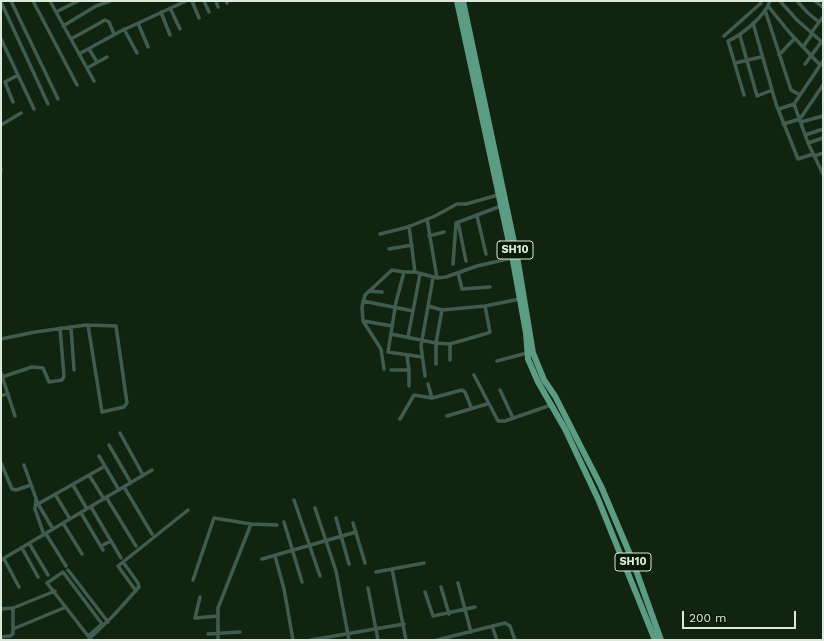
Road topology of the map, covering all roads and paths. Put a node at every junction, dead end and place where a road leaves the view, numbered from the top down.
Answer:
1 (11, 1) edge
2 (33, 1) edge
3 (50, 1) edge
4 (78, 1) edge
5 (110, 1) edge
6 (186, 1) edge
7 (192, 1) edge
8 (204, 1) edge
9 (216, 1) edge
10 (457, 1) edge
11 (463, 1) edge
12 (760, 1) edge
13 (770, 1) edge
14 (780, 1) edge
15 (797, 1) edge
16 (815, 1) edge
17 (2, 4) edge
18 (768, 6) junction
19 (218, 7) dead end
20 (823, 7) edge
21 (170, 8) junction
22 (765, 10) junction
23 (56, 12) junction
24 (161, 12) junction
25 (209, 12) dead end
26 (823, 17) edge
27 (199, 18) dead end
28 (820, 22) junction
29 (138, 23) junction
30 (752, 23) junction
31 (63, 26) junction
32 (124, 29) junction
33 (180, 29) dead end
34 (812, 33) junction
35 (114, 34) junction
36 (170, 35) dead end
37 (724, 36) dead end
38 (740, 36) junction
39 (795, 38) junction
40 (1, 39) edge
41 (71, 39) junction
42 (822, 41) edge
43 (148, 47) dead end
44 (803, 47) junction
45 (89, 49) junction
46 (137, 53) dead end
47 (79, 54) junction
48 (779, 55) junction
49 (811, 56) junction
50 (107, 57) dead end
51 (761, 57) junction
52 (747, 60) junction
53 (823, 61) edge
54 (97, 62) junction
55 (735, 63) junction
56 (805, 64) dead end
57 (821, 67) edge
58 (87, 68) junction
59 (18, 75) junction
60 (94, 80) dead end
61 (77, 85) dead end
62 (823, 85) edge
63 (772, 90) junction
64 (744, 95) dead end
65 (800, 95) junction
66 (58, 99) dead end
67 (14, 102) dead end
68 (48, 104) dead end
69 (794, 104) junction
70 (34, 109) dead end
71 (779, 109) junction
72 (21, 112) dead end
73 (823, 116) edge
74 (800, 121) junction
75 (783, 124) junction
76 (1, 125) edge
77 (823, 129) edge
78 (805, 135) junction
79 (823, 138) edge
80 (808, 143) junction
81 (823, 153) edge
82 (813, 155) junction
83 (823, 174) edge
84 (498, 195) junction
85 (501, 206) junction
86 (477, 216) junction
87 (427, 220) junction
88 (458, 222) junction
89 (409, 226) junction
90 (444, 232) dead end
91 (380, 234) dead end
92 (429, 236) junction
93 (412, 245) junction
94 (389, 249) dead end
95 (486, 254) dead end
96 (512, 258) junction
97 (466, 261) dead end
98 (453, 264) dead end
99 (404, 272) junction
100 (415, 272) junction
101 (458, 273) junction
102 (420, 274) junction
103 (435, 278) junction
104 (519, 284) junction
105 (490, 287) dead end
106 (369, 291) junction
107 (382, 292) dead end
108 (520, 299) junction
109 (363, 302) junction
110 (428, 306) junction
111 (485, 306) junction
112 (395, 309) junction
113 (442, 310) junction
114 (413, 311) junction
115 (363, 321) junction
116 (88, 325) junction
117 (392, 326) junction
118 (71, 327) junction
119 (60, 328) junction
120 (391, 334) junction
121 (408, 337) junction
122 (1, 339) edge
123 (422, 340) junction
124 (436, 343) junction
125 (450, 344) junction
126 (527, 354) junction
127 (408, 356) junction
128 (422, 357) junction
129 (450, 360) dead end
130 (497, 361) dead end
131 (73, 364) junction
132 (436, 364) dead end
133 (63, 365) junction
134 (384, 369) dead end
135 (74, 370) dead end
136 (391, 370) dead end
137 (409, 370) junction
138 (2, 375) edge
139 (474, 375) dead end
140 (426, 376) dead end
141 (428, 384) dead end
142 (409, 386) dead end
143 (500, 390) dead end
144 (8, 393) junction
145 (1, 396) edge
146 (432, 398) junction
147 (487, 404) junction
148 (551, 405) junction
149 (471, 407) junction
150 (15, 416) dead end
151 (447, 416) dead end
152 (513, 418) junction
153 (400, 419) dead end
154 (120, 433) dead end
155 (109, 445) dead end
156 (99, 456) dead end
157 (1, 464) edge
158 (24, 465) dead end
159 (105, 466) junction
160 (152, 470) dead end
161 (89, 475) junction
162 (144, 475) junction
163 (131, 482) junction
164 (73, 484) junction
165 (31, 485) junction
166 (124, 487) junction
167 (119, 490) junction
168 (55, 494) junction
169 (36, 498) junction
170 (105, 498) junction
171 (294, 500) dead end
172 (38, 504) junction
173 (89, 508) junction
174 (315, 508) dead end
175 (188, 510) dead end
176 (81, 512) junction
177 (336, 518) dead end
178 (70, 519) junction
179 (284, 522) dead end
180 (353, 523) dead end
181 (63, 524) junction
182 (251, 524) junction
183 (277, 525) dead end
184 (53, 529) junction
185 (356, 532) junction
186 (45, 534) junction
187 (152, 534) dead end
188 (342, 536) junction
189 (327, 540) junction
190 (111, 541) junction
191 (29, 543) junction
192 (310, 545) junction
193 (136, 546) dead end
194 (22, 548) junction
195 (292, 551) junction
196 (82, 554) dead end
197 (275, 556) junction
198 (262, 559) dead end
199 (2, 560) edge
200 (122, 560) junction
201 (365, 562) dead end
202 (424, 563) dead end
203 (349, 564) dead end
204 (66, 566) dead end
205 (392, 569) junction
206 (68, 570) dead end
207 (376, 572) dead end
208 (48, 575) dead end
209 (320, 576) dead end
210 (38, 577) dead end
211 (193, 580) dead end
212 (302, 582) dead end
213 (458, 583) dead end
214 (19, 587) dead end
215 (441, 587) dead end
216 (368, 588) dead end
217 (55, 591) junction
218 (136, 591) junction
219 (425, 592) dead end
220 (200, 597) dead end
221 (66, 606) junction
222 (475, 607) dead end
223 (13, 608) junction
224 (1, 609) edge
225 (465, 610) junction
226 (449, 614) junction
227 (218, 616) junction
228 (108, 622) junction
229 (404, 624) junction
230 (492, 626) junction
231 (13, 629) junction
232 (376, 629) junction
233 (240, 632) dead end
234 (471, 632) junction
235 (218, 633) junction
236 (208, 634) dead end
237 (348, 634) junction
238 (1, 637) edge
239 (322, 639) edge
240 (88, 640) edge
241 (218, 640) edge
242 (293, 640) edge
243 (311, 640) edge
244 (349, 640) edge
245 (378, 640) edge
246 (406, 640) edge
247 (437, 640) edge
248 (497, 640) edge
249 (515, 640) edge
250 (655, 640) edge
251 (661, 640) edge

1 - 66 street
2 - 61 street
3 - 23 street
4 - 23 street
5 - 31 street
6 - 21 street
7 - 27 street
8 - 25 street
9 - 19 street
10 - 84 main road, SH10
11 - 104 main road, SH10
12 - 37 street
13 - 18 street
14 - 34 street
15 - 28 street
16 - 20 street
17 - 68 street
18 - 22 street
18 - 39 street
21 - 24 street
21 - 33 street
22 - 30 street
22 - 48 street
23 - 31 street
24 - 29 street
24 - 36 street
26 - 28 street
28 - 34 street
29 - 32 street
29 - 43 street
30 - 38 street
30 - 51 street
31 - 41 street
32 - 35 street
32 - 46 street
34 - 42 street
34 - 44 street
35 - 41 street
35 - 45 street
38 - 52 street
38 - 55 street
39 - 44 street
39 - 48 street
40 - 59 street
41 - 47 street
42 - 49 street
44 - 49 street
45 - 47 street
45 - 54 street
47 - 58 street
48 - 65 street
49 - 56 street
49 - 57 street
50 - 54 street
51 - 52 street
51 - 63 street
52 - 55 street
52 - 63 street
53 - 57 street
54 - 58 street
55 - 64 street
57 - 65 street
58 - 60 street
59 - 67 street
59 - 70 street
62 - 74 street
63 - 71 street
65 - 69 street
69 - 71 street
69 - 74 street
71 - 75 street
72 - 76 street
73 - 74 street
74 - 75 street
74 - 78 street
75 - 82 street
77 - 78 street
78 - 80 street
79 - 80 street
80 - 82 street
81 - 82 street
82 - 83 street
84 - 85 main road, SH10
84 - 87 street
85 - 86 street
85 - 96 main road, SH10
86 - 88 street
86 - 95 street
87 - 89 street
87 - 92 street
88 - 97 street
88 - 98 street
89 - 91 street
89 - 93 street
90 - 92 street
92 - 103 street
93 - 94 street
93 - 100 street
96 - 101 street
96 - 104 main road, SH10
99 - 100 street
99 - 106 street
99 - 112 street
100 - 102 street
101 - 103 street
101 - 105 street
102 - 103 street
102 - 114 street
103 - 110 street
104 - 108 main road, SH10
104 - 251 main road, SH10
106 - 107 street
106 - 109 street
108 - 111 street
108 - 126 main road, SH10
109 - 112 street
109 - 115 street
110 - 113 street
110 - 123 street
111 - 113 street
111 - 125 street
112 - 114 street
112 - 117 street
113 - 124 street
114 - 121 street
115 - 117 street
115 - 134 street
116 - 116 street
116 - 118 street
117 - 120 street
118 - 119 street
118 - 131 street
119 - 122 street
119 - 133 street
120 - 121 street
120 - 127 street
121 - 123 street
123 - 124 street
123 - 128 street
124 - 125 street
124 - 132 street
125 - 129 street
126 - 130 street
126 - 148 main road, SH10
127 - 128 street
127 - 137 street
128 - 140 street
131 - 133 street
131 - 135 street
133 - 138 street
136 - 137 street
137 - 142 street
138 - 144 street
139 - 147 street
141 - 146 street
143 - 152 street
144 - 145 street
144 - 150 street
146 - 149 street
146 - 153 street
147 - 149 street
147 - 152 street
148 - 152 street
148 - 250 main road, SH10
149 - 151 street
154 - 162 street
155 - 163 street
156 - 159 street
157 - 165 street
158 - 165 street
159 - 161 street
159 - 167 street
160 - 162 street
161 - 164 street
161 - 170 street
162 - 163 street
163 - 166 street
164 - 168 street
164 - 173 street
165 - 169 street
166 - 167 street
166 - 187 street
167 - 170 street
168 - 172 street
168 - 178 street
169 - 172 street
169 - 186 street
170 - 173 street
170 - 193 street
171 - 192 street
172 - 184 street
173 - 176 street
173 - 190 street
174 - 189 street
175 - 200 street
176 - 178 street
176 - 190 street
177 - 188 street
178 - 181 street
179 - 195 street
180 - 185 street
181 - 184 street
181 - 196 street
182 - 183 street
182 - 211 street
182 - 227 street
184 - 186 street
185 - 188 street
185 - 201 street
186 - 191 street
186 - 204 street
188 - 189 street
188 - 203 street
189 - 192 street
189 - 237 street
190 - 200 street
191 - 194 street
191 - 208 street
192 - 195 street
192 - 209 street
194 - 199 street
194 - 210 street
195 - 197 street
195 - 212 street
197 - 198 street
197 - 242 street
199 - 214 street
200 - 218 street
200 - 218 street
202 - 205 street
205 - 207 street
205 - 229 street
206 - 228 street
213 - 225 street
215 - 226 street
216 - 232 street
217 - 221 street
217 - 221 street
217 - 223 street
218 - 228 street
219 - 226 street
220 - 227 street
221 - 231 street
222 - 225 street
223 - 224 street
223 - 231 street
225 - 226 street
225 - 234 street
227 - 235 street
228 - 240 street
229 - 232 street
229 - 246 street
230 - 234 street
230 - 248 street
230 - 249 street
231 - 238 street
232 - 237 street
232 - 245 street
233 - 235 street
234 - 247 street
235 - 236 street
235 - 241 street
237 - 239 street
237 - 244 street
239 - 243 street

